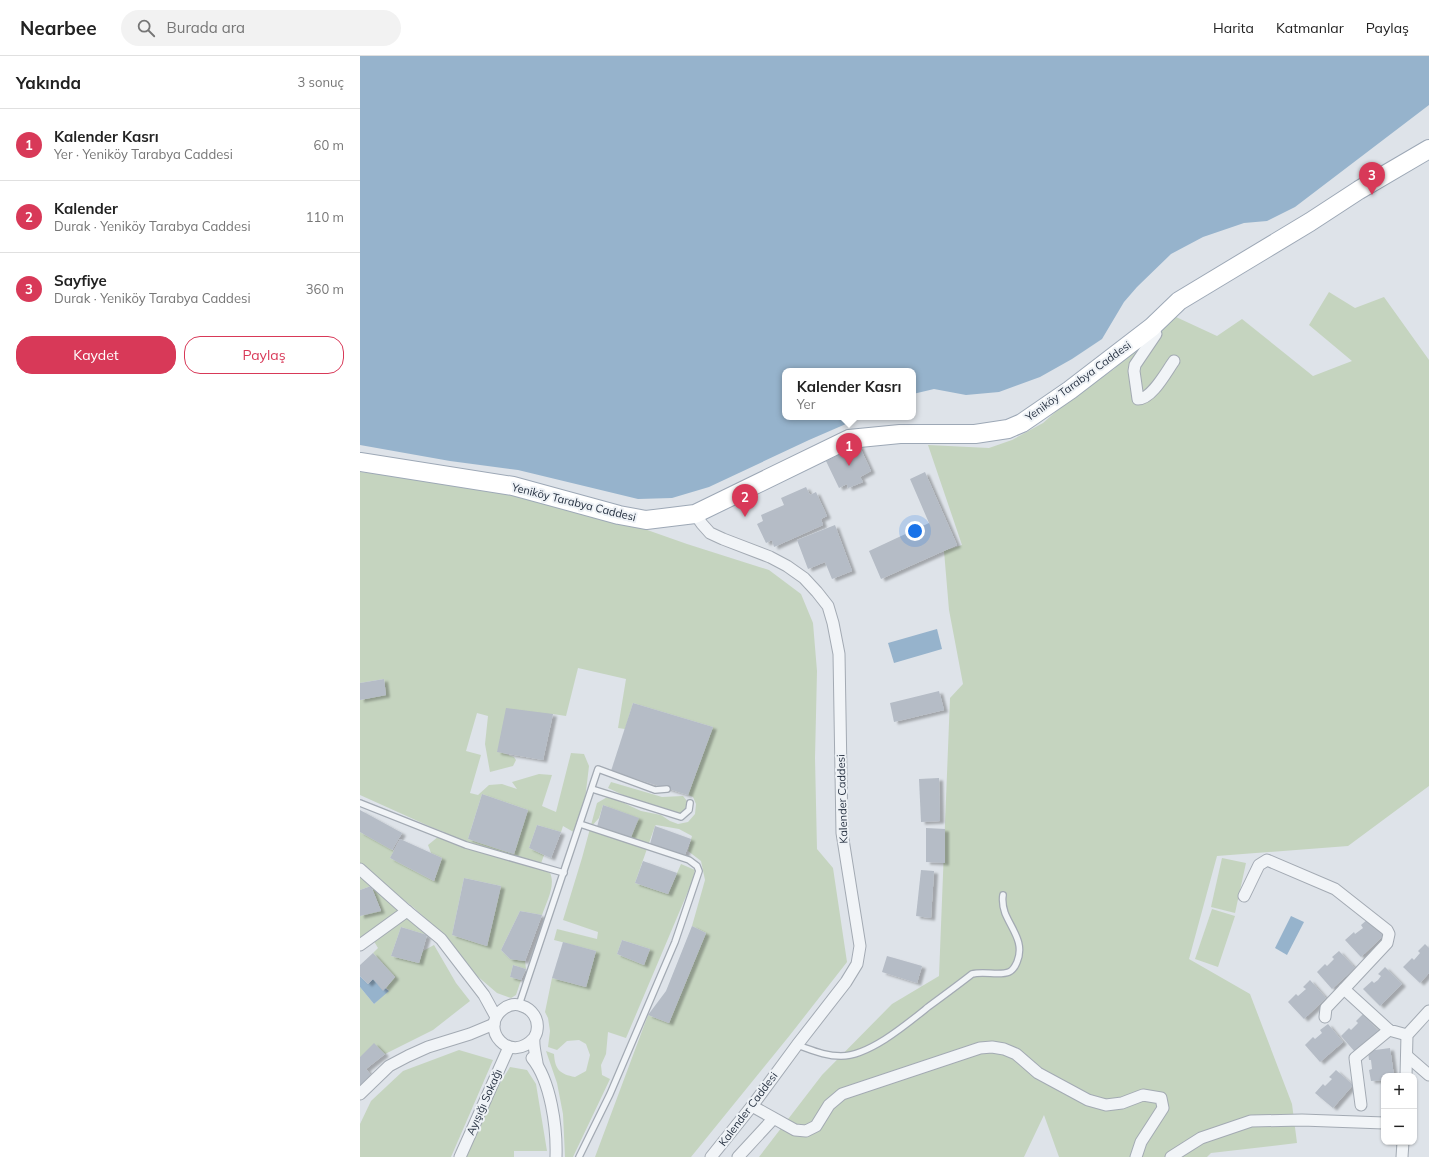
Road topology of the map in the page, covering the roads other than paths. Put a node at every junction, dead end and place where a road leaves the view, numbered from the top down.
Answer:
1 (1429, 149) edge
2 (1152, 327) junction
3 (1174, 361) dead end
4 (360, 462) edge
5 (695, 514) junction
6 (592, 789) junction
7 (668, 789) dead end
8 (360, 802) edge
9 (690, 803) dead end
10 (580, 824) junction
11 (360, 869) edge
12 (564, 873) junction
13 (1003, 894) dead end
14 (1244, 896) dead end
15 (407, 911) junction
16 (360, 945) edge
17 (1344, 989) junction
18 (484, 995) junction
19 (519, 1005) junction
20 (507, 1006) junction
21 (1429, 1011) edge
22 (1325, 1017) dead end
23 (495, 1021) junction
24 (1390, 1030) junction
25 (470, 1034) junction
26 (1407, 1035) junction
27 (497, 1038) junction
28 (534, 1038) junction
29 (797, 1044) junction
30 (508, 1047) junction
31 (523, 1047) junction
32 (1407, 1056) junction
33 (537, 1063) junction
34 (1406, 1073) edge
35 (1429, 1075) edge
36 (360, 1094) edge
37 (1361, 1105) dead end
38 (752, 1106) junction
39 (773, 1119) junction
40 (1381, 1123) edge
41 (1403, 1145) edge
42 (460, 1157) edge
43 (556, 1157) edge
44 (579, 1157) edge
45 (712, 1157) edge
46 (738, 1157) edge
47 (1136, 1157) edge
48 (1171, 1157) edge
49 (1402, 1157) edge

1 - 2 main road, Yeniköy Tarabya Caddesi
2 - 3 street
2 - 5 main road, Yeniköy Tarabya Caddesi
4 - 5 main road, Yeniköy Tarabya Caddesi
5 - 29 street, Kalender Caddesi
6 - 7 lane
6 - 9 lane
6 - 10 lane
8 - 12 lane
10 - 12 lane
10 - 44 lane
11 - 15 street
12 - 19 lane
13 - 29 lane
14 - 17 street
15 - 16 street
15 - 18 street
17 - 22 street
17 - 24 street
18 - 20 street
18 - 23 street
19 - 20 street
19 - 28 street
20 - 23 street
21 - 26 street
23 - 25 street
23 - 27 street
24 - 26 street
24 - 37 street
25 - 27 street
25 - 36 street
26 - 32 street
27 - 30 street
28 - 31 street
28 - 33 street
29 - 38 street, Kalender Caddesi
30 - 31 street
30 - 42 street, Ayışığı Sokağı
31 - 33 street
32 - 34 street
32 - 35 street
33 - 43 street
38 - 39 street
38 - 45 street, Kalender Caddesi
39 - 46 street
39 - 47 street
40 - 48 street
41 - 49 street

